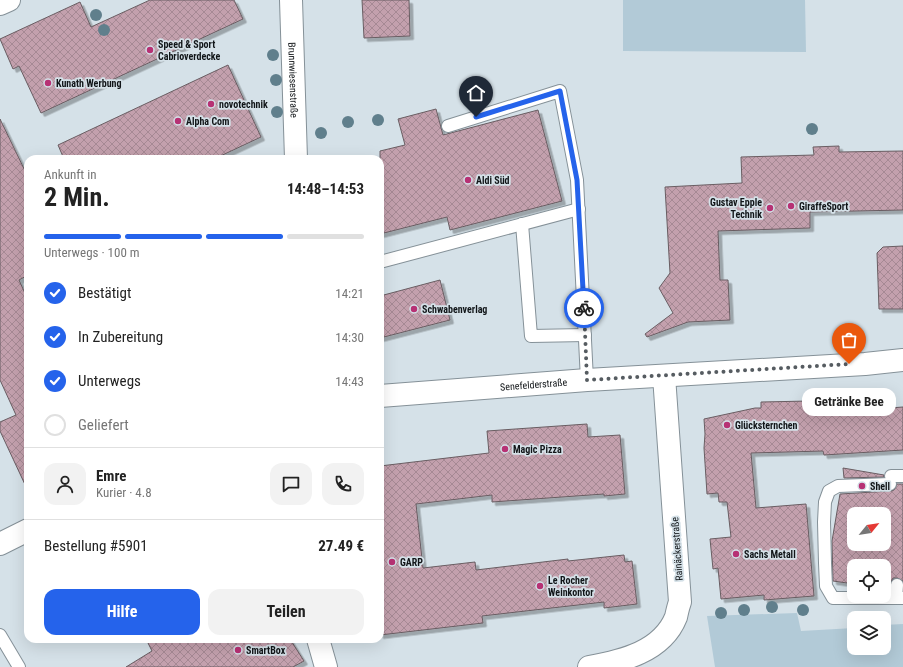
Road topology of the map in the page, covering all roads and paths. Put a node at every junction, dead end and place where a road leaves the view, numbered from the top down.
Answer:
1 (9, 0) edge
2 (291, 0) edge
3 (0, 4) edge
4 (448, 126) dead end
5 (296, 155) edge
6 (579, 209) junction
7 (522, 224) junction
8 (384, 261) edge
9 (585, 335) junction
10 (903, 360) edge
11 (664, 376) junction
12 (587, 380) junction
13 (384, 396) edge
14 (895, 479) edge
15 (24, 532) edge
16 (0, 544) edge
17 (897, 585) dead end
18 (847, 598) edge
19 (899, 598) edge
20 (0, 635) edge
21 (319, 643) edge
22 (19, 667) edge
23 (326, 667) edge
24 (589, 667) edge

1 - 3 street
2 - 5 street, Brunnwiesenstraße
4 - 6 lane
6 - 7 lane
6 - 9 lane
7 - 8 lane
7 - 9 lane
9 - 12 lane
10 - 11 street, Senefelderstraße
11 - 12 street, Senefelderstraße
11 - 24 street, Rainäckerstraße
12 - 13 street, Senefelderstraße
14 - 18 lane
15 - 16 street
17 - 19 lane
20 - 22 lane
21 - 23 street

